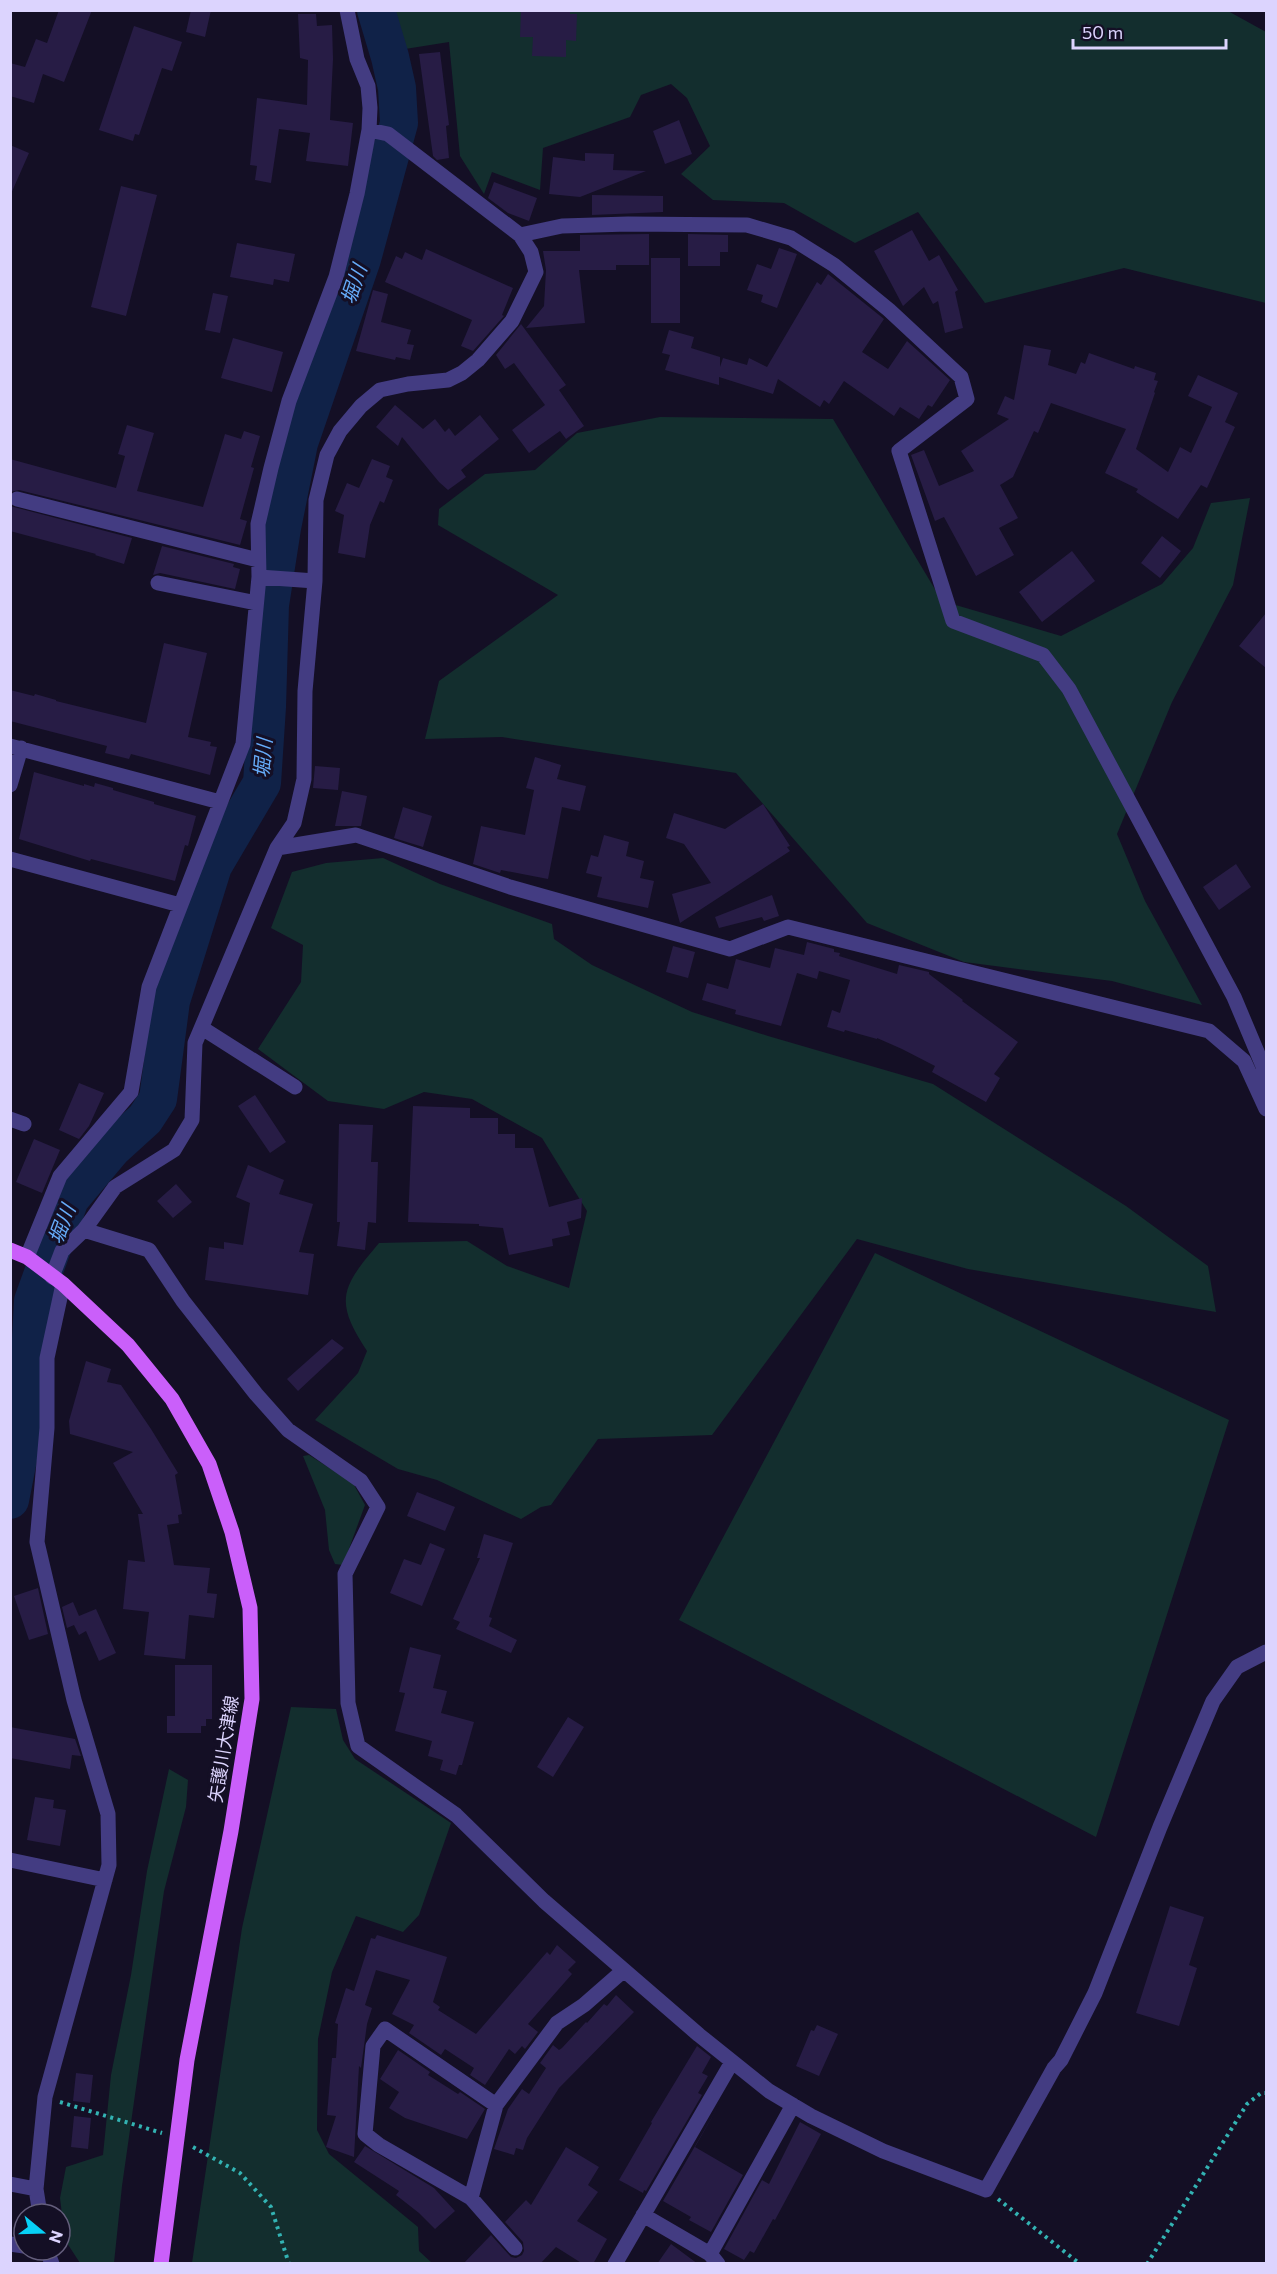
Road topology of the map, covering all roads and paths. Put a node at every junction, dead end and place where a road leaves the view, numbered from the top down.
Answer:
1 (347, 10) edge
2 (369, 129) junction
3 (520, 235) junction
4 (17, 499) dead end
5 (258, 560) junction
6 (259, 577) junction
7 (315, 581) junction
8 (158, 584) dead end
9 (256, 603) junction
10 (16, 747) edge
11 (10, 785) edge
12 (220, 802) junction
13 (277, 848) junction
14 (10, 859) edge
15 (180, 905) junction
16 (202, 1028) junction
17 (1266, 1082) edge
18 (295, 1087) dead end
19 (1266, 1110) edge
20 (84, 1230) junction
21 (10, 1250) edge
22 (27, 1257) junction
23 (57, 1280) junction
24 (1266, 1652) edge
25 (10, 1860) edge
26 (105, 1880) junction
27 (624, 1970) junction
28 (732, 2061) junction
29 (1266, 2093) edge
30 (45, 2097) junction
31 (496, 2105) junction
32 (793, 2105) junction
33 (176, 2138) junction
34 (10, 2184) edge
35 (36, 2189) junction
36 (986, 2190) junction
37 (471, 2198) junction
38 (38, 2202) edge
39 (643, 2215) junction
40 (515, 2248) dead end
41 (714, 2258) edge
42 (161, 2264) edge
43 (289, 2264) edge
44 (615, 2264) edge
45 (1080, 2264) edge
46 (1147, 2264) edge

1 - 2 street
2 - 3 street
2 - 5 street
3 - 7 street
3 - 17 street
4 - 5 street
5 - 6 street
6 - 7 street
6 - 9 street
7 - 13 street
8 - 9 street
9 - 12 street
10 - 11 street
10 - 12 street
12 - 15 street
13 - 16 street
13 - 19 street
14 - 15 street
15 - 22 street
16 - 18 street
16 - 20 street
20 - 23 street
20 - 27 street
21 - 22 main road, 矢護川大津線
22 - 23 main road, 矢護川大津線
23 - 26 street
23 - 33 main road, 矢護川大津線
24 - 36 street
25 - 26 street
26 - 30 street
27 - 28 street
27 - 31 street
28 - 32 street
28 - 39 street
29 - 46 path
30 - 33 path
30 - 35 street
31 - 37 street
31 - 37 street
32 - 36 street
32 - 41 street
33 - 42 main road, 矢護川大津線
33 - 43 path
34 - 35 street
35 - 38 street
36 - 45 path
37 - 40 street
39 - 41 street
39 - 44 street

